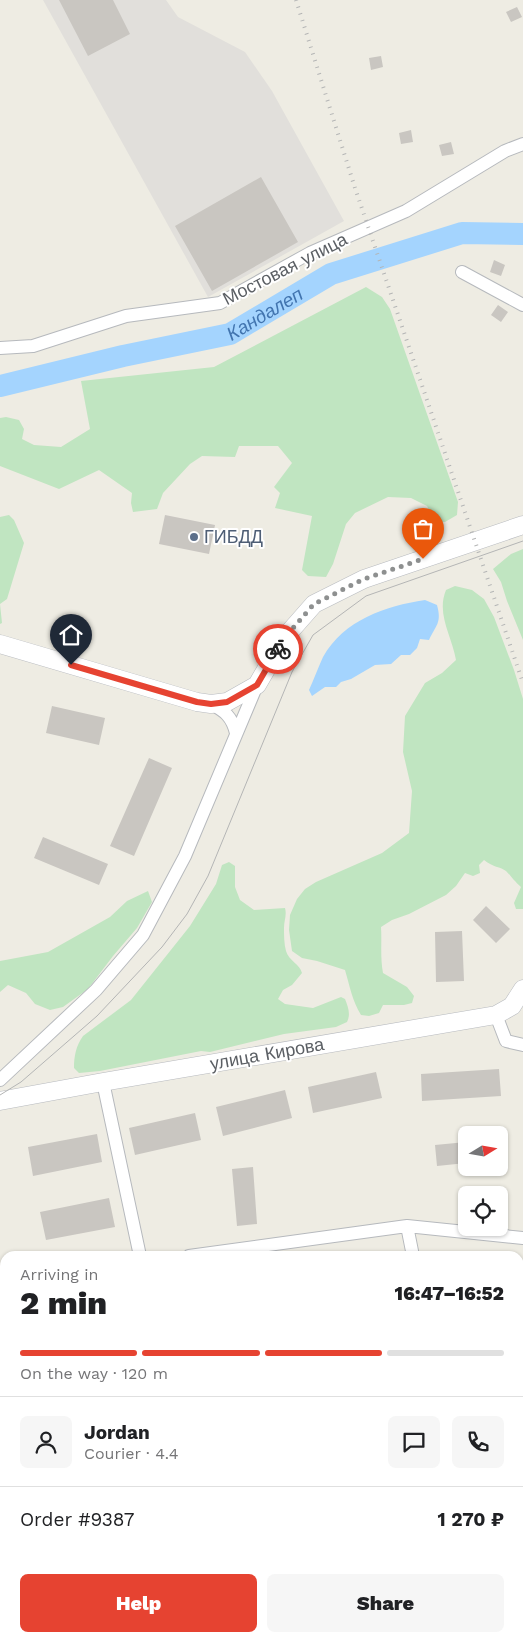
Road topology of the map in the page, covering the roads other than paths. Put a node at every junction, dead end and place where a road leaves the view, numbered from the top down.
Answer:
1 (523, 144) edge
2 (462, 272) dead end
3 (523, 305) edge
4 (0, 348) edge
5 (523, 525) edge
6 (0, 644) edge
7 (257, 685) junction
8 (211, 704) junction
9 (236, 733) junction
10 (523, 989) edge
11 (496, 1015) junction
12 (523, 1045) edge
13 (0, 1080) edge
14 (102, 1082) junction
15 (0, 1101) edge
16 (408, 1226) junction
17 (523, 1238) edge
18 (139, 1251) edge
19 (225, 1251) edge
20 (412, 1251) edge

1 - 4 street, Мостовая улица
2 - 3 street
5 - 7 main road
6 - 8 main road
7 - 8 main road
7 - 9 street
8 - 9 street
9 - 13 street
10 - 11 main road, улица Кирова
11 - 12 street
11 - 14 main road, улица Кирова
14 - 15 main road, улица Кирова
14 - 18 street
16 - 17 street
16 - 19 street
16 - 20 street

